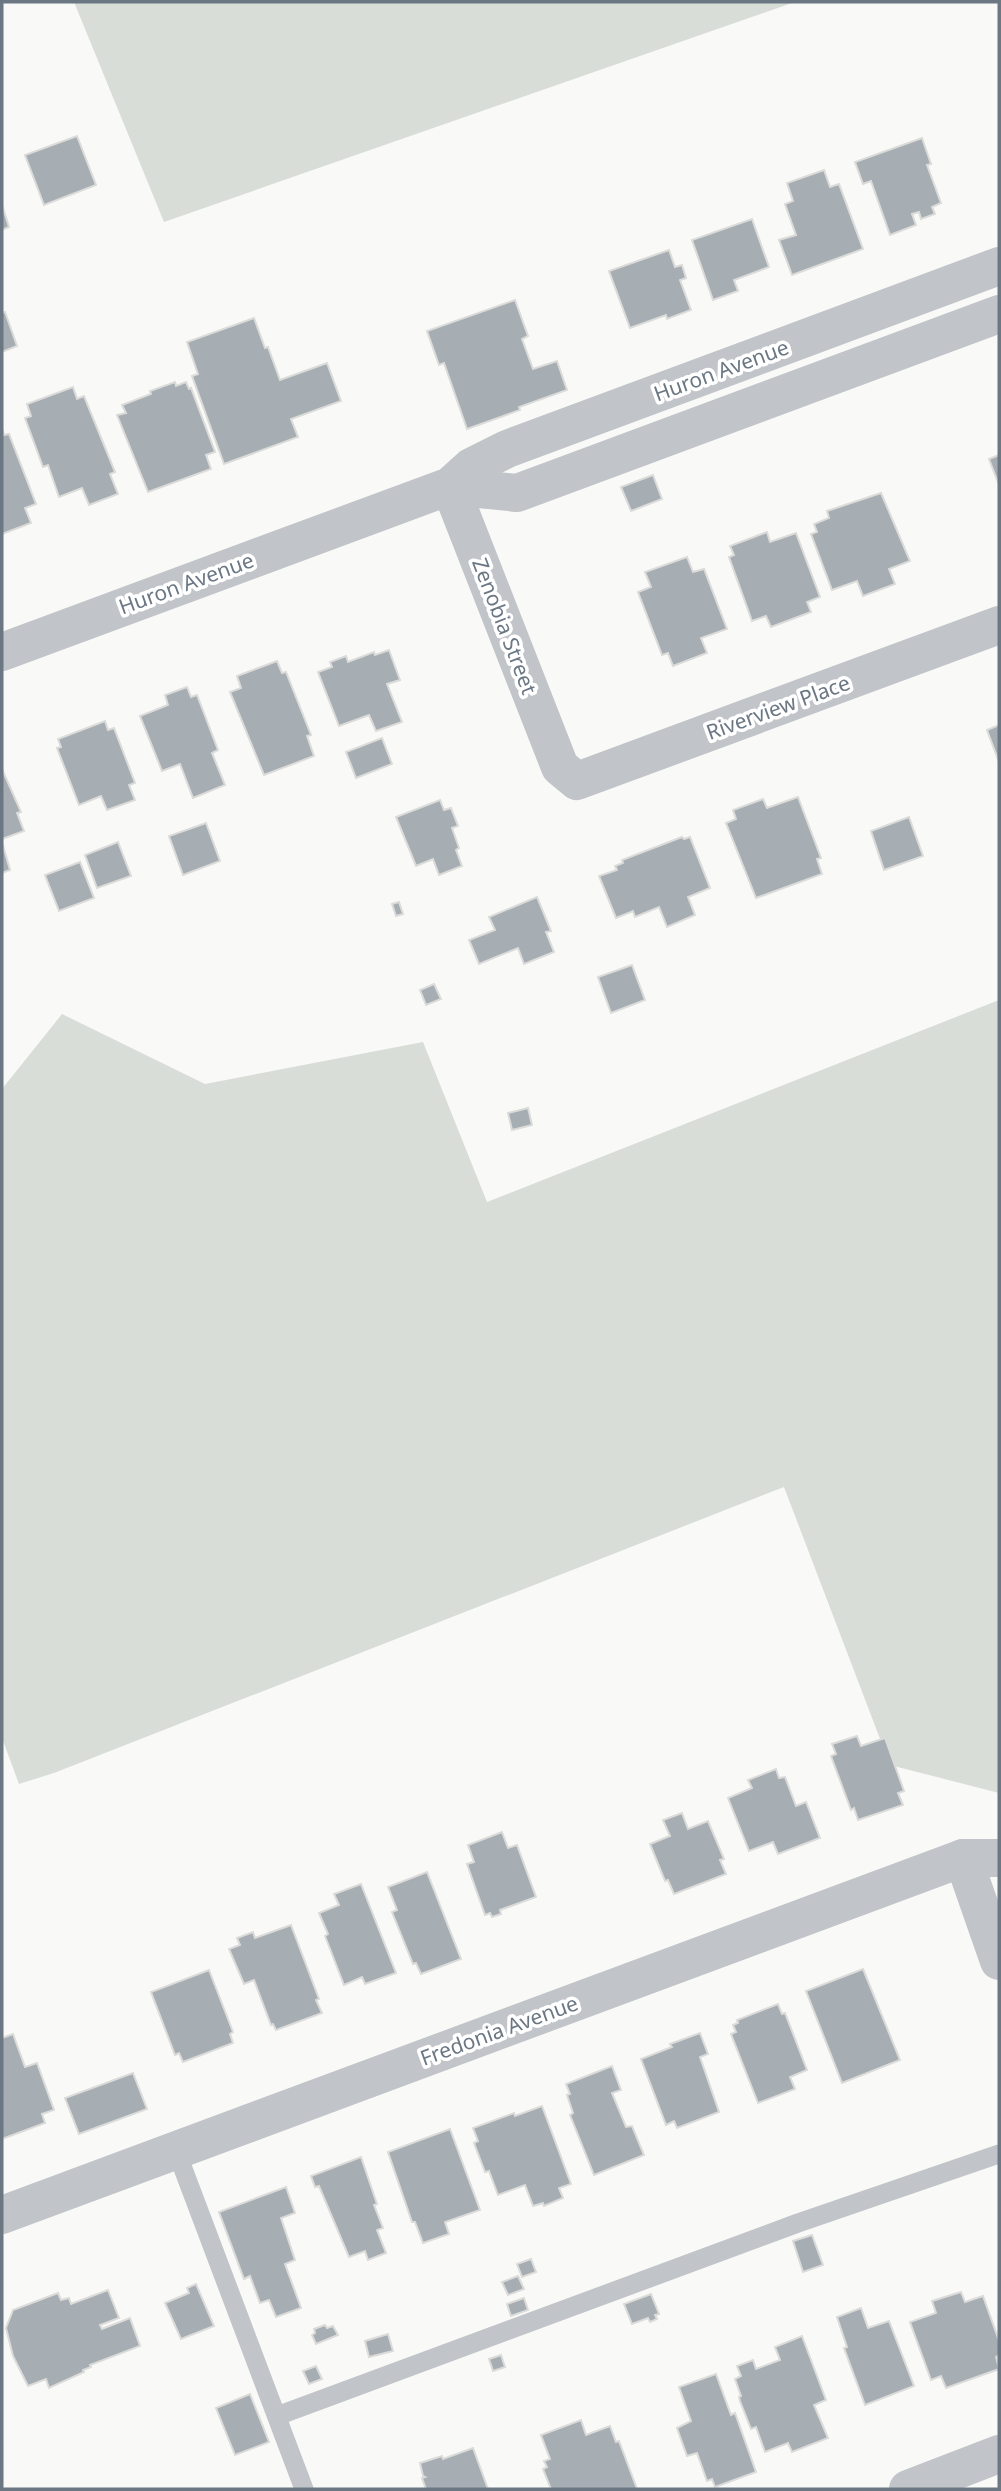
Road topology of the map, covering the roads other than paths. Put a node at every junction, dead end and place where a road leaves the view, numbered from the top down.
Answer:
1 (999, 266) edge
2 (999, 314) edge
3 (450, 486) junction
4 (999, 625) edge
5 (2, 652) edge
6 (560, 766) joint
7 (981, 1858) edge
8 (999, 1961) edge
9 (176, 2150) junction
10 (999, 2154) edge
11 (2, 2215) edge
12 (277, 2416) junction
13 (999, 2454) edge
14 (304, 2489) edge
15 (908, 2489) edge

1 - 3 street, Huron Avenue
2 - 3 street, Huron Avenue
3 - 5 street, Huron Avenue
3 - 6 street, Zenobia Street
4 - 6 street, Riverview Place
7 - 8 street
7 - 9 street, Fredonia Avenue
9 - 11 street, Fredonia Avenue
9 - 12 lane
10 - 12 lane
12 - 14 lane
13 - 15 street

